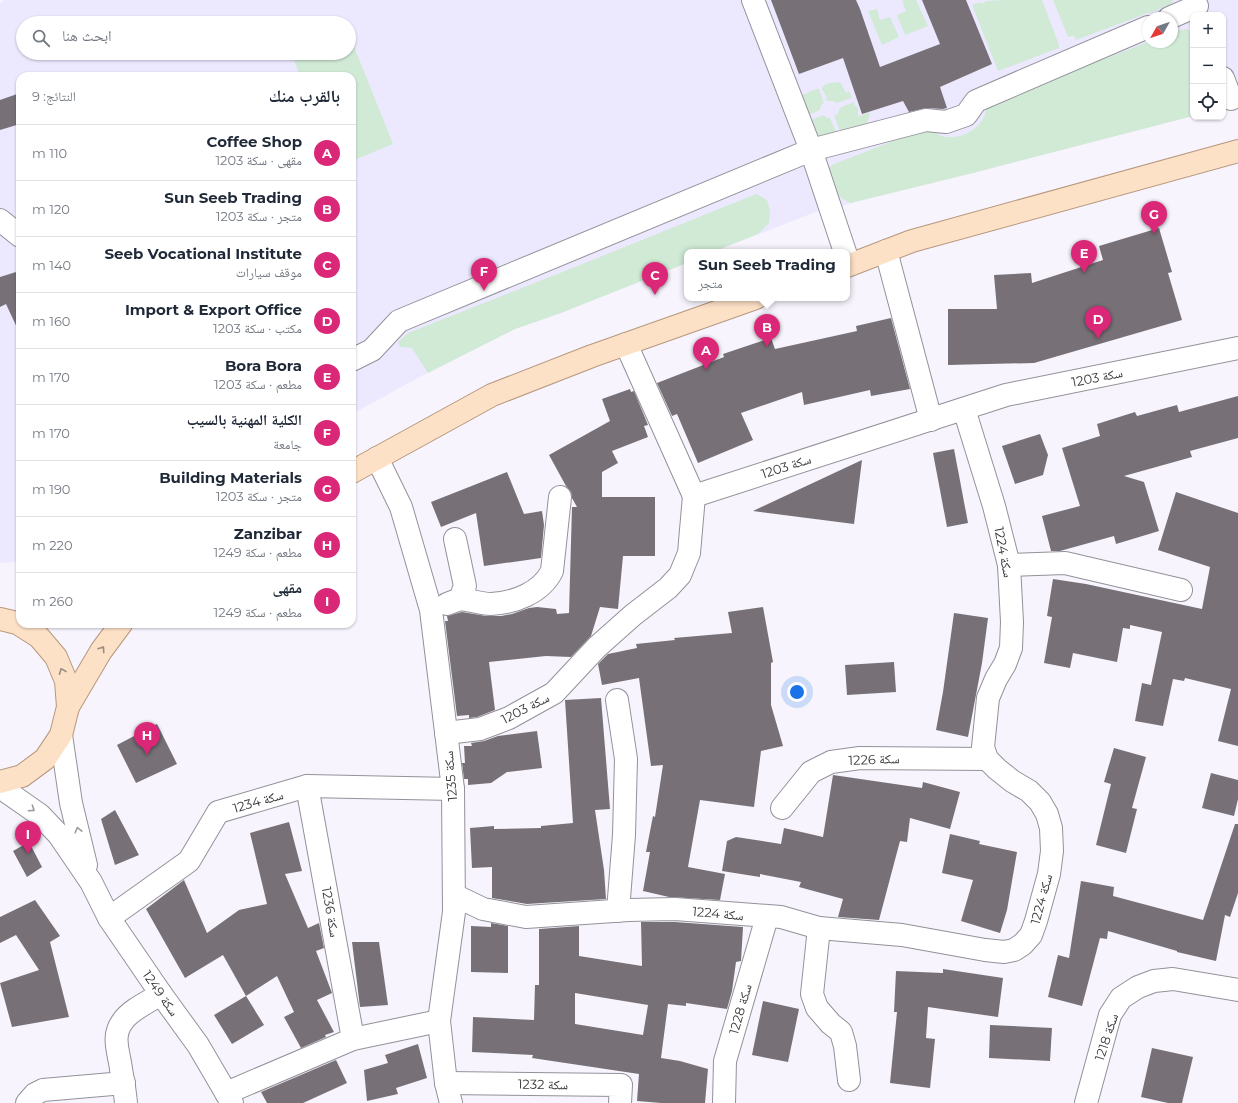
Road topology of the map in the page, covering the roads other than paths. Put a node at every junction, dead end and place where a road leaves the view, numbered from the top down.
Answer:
1 (753, 0) edge
2 (1197, 7) edge
3 (1178, 14) edge
4 (1142, 30) edge
5 (1225, 84) edge
6 (1231, 99) dead end
7 (811, 150) junction
8 (1238, 151) edge
9 (0, 220) edge
10 (16, 233) edge
11 (843, 249) edge
12 (886, 251) junction
13 (850, 259) edge
14 (748, 301) edge
15 (626, 344) junction
16 (1238, 348) edge
17 (356, 358) edge
18 (964, 409) junction
19 (931, 420) junction
20 (377, 458) junction
21 (356, 470) edge
22 (694, 496) junction
23 (560, 497) dead end
24 (455, 539) dead end
25 (1009, 565) junction
26 (1181, 590) dead end
27 (460, 599) junction
28 (431, 610) junction
29 (23, 628) edge
30 (118, 628) edge
31 (617, 700) dead end
32 (68, 707) junction
33 (446, 733) junction
34 (61, 735) junction
35 (987, 759) junction
36 (0, 782) edge
37 (307, 786) junction
38 (0, 787) edge
39 (453, 789) junction
40 (782, 808) dead end
41 (91, 882) junction
42 (454, 895) junction
43 (618, 910) junction
44 (767, 917) junction
45 (109, 918) junction
46 (819, 928) junction
47 (1238, 990) edge
48 (161, 994) junction
49 (439, 1021) junction
50 (353, 1038) junction
51 (849, 1080) dead end
52 (125, 1093) edge
53 (448, 1093) edge
54 (229, 1098) edge
55 (27, 1103) edge
56 (620, 1103) edge
57 (724, 1103) edge
58 (1086, 1103) edge

1 - 7 street
2 - 3 street
4 - 7 street
5 - 6 street
7 - 11 street
7 - 17 street
8 - 12 main road
9 - 10 street
12 - 13 main road
12 - 19 street
14 - 15 main road
15 - 20 main road
15 - 22 street
16 - 18 street, سكة 1203
18 - 19 street, سكة 1203
18 - 25 street, سكة 1224
19 - 22 street, سكة 1203
20 - 21 main road
20 - 28 street, سكة 1235
22 - 33 street, سكة 1203
23 - 27 street
24 - 27 street
25 - 26 street
25 - 35 street, سكة 1224
27 - 28 street
28 - 33 street, سكة 1235
32 -> 29 main road
32 -> 30 main road
31 - 43 street
32 - 34 main road
33 - 39 street, سكة 1235
34 - 36 main road
41 -> 34 street, سكة 1249
35 - 40 street, سكة 1226
35 - 46 street, سكة 1224
37 - 39 street, سكة 1234
37 - 45 street, سكة 1234
37 - 50 street, سكة 1236
38 -> 41 street, سكة 1249
39 - 42 street, سكة 1235
41 - 45 street, سكة 1249
42 - 43 street, سكة 1224
42 - 49 street, سكة 1235
43 - 44 street, سكة 1224
44 - 46 street, سكة 1224
44 - 57 street, سكة 1228
45 - 48 street, سكة 1249
46 - 51 street
47 - 58 street, سكة 1218
48 - 52 street
48 - 54 street, سكة 1249
49 - 50 street
49 - 53 street, سكة 1235
50 - 54 street
52 - 55 street
53 - 56 street, سكة 1232

